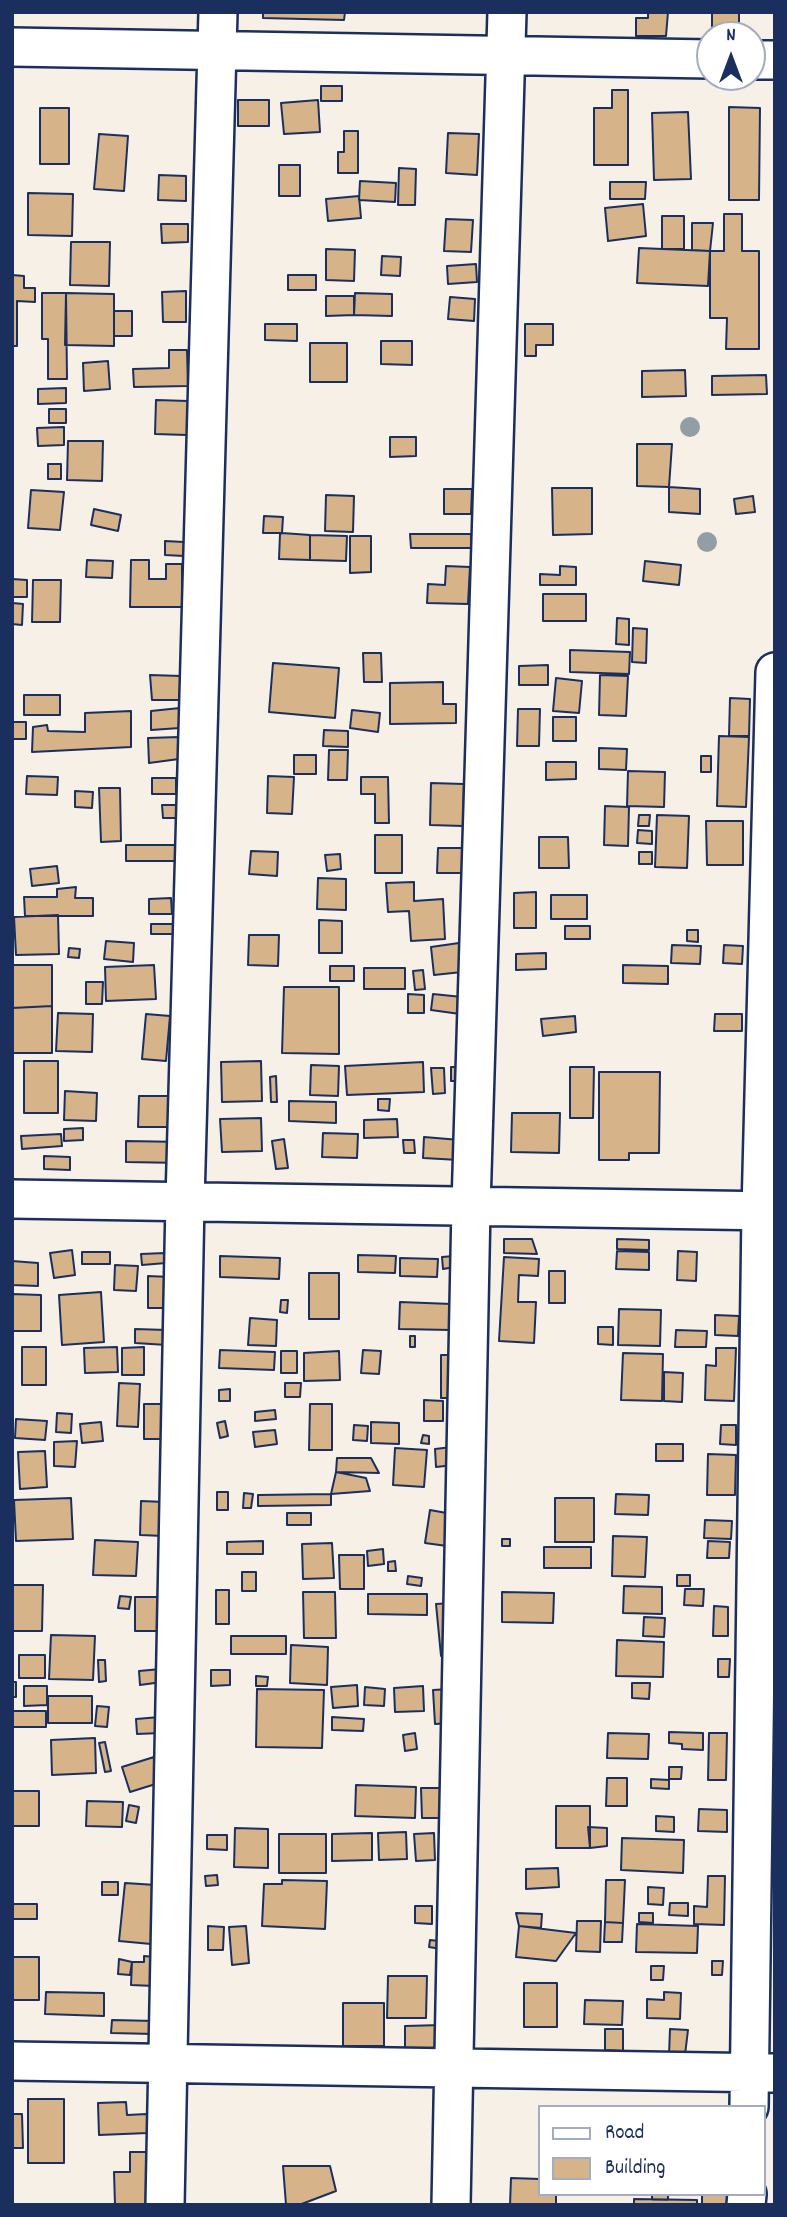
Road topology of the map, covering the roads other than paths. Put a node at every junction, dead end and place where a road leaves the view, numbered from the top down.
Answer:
1 (218, 12) edge
2 (507, 12) edge
3 (12, 47) edge
4 (217, 49) junction
5 (507, 56) junction
6 (696, 59) edge
7 (775, 672) edge
8 (12, 1199) edge
9 (185, 1201) junction
10 (471, 1206) junction
11 (768, 1211) edge
12 (12, 2061) edge
13 (168, 2063) junction
14 (453, 2068) junction
15 (758, 2084) edge
16 (165, 2205) edge
17 (451, 2205) edge

1 - 4 street
2 - 5 street
3 - 4 street
4 - 5 street
4 - 9 street
5 - 6 street
5 - 10 street
7 - 11 street
8 - 9 street
9 - 10 street
9 - 13 street
10 - 11 street
10 - 14 street
11 - 15 street
12 - 13 street
13 - 14 street
13 - 16 street
14 - 15 street
14 - 17 street

